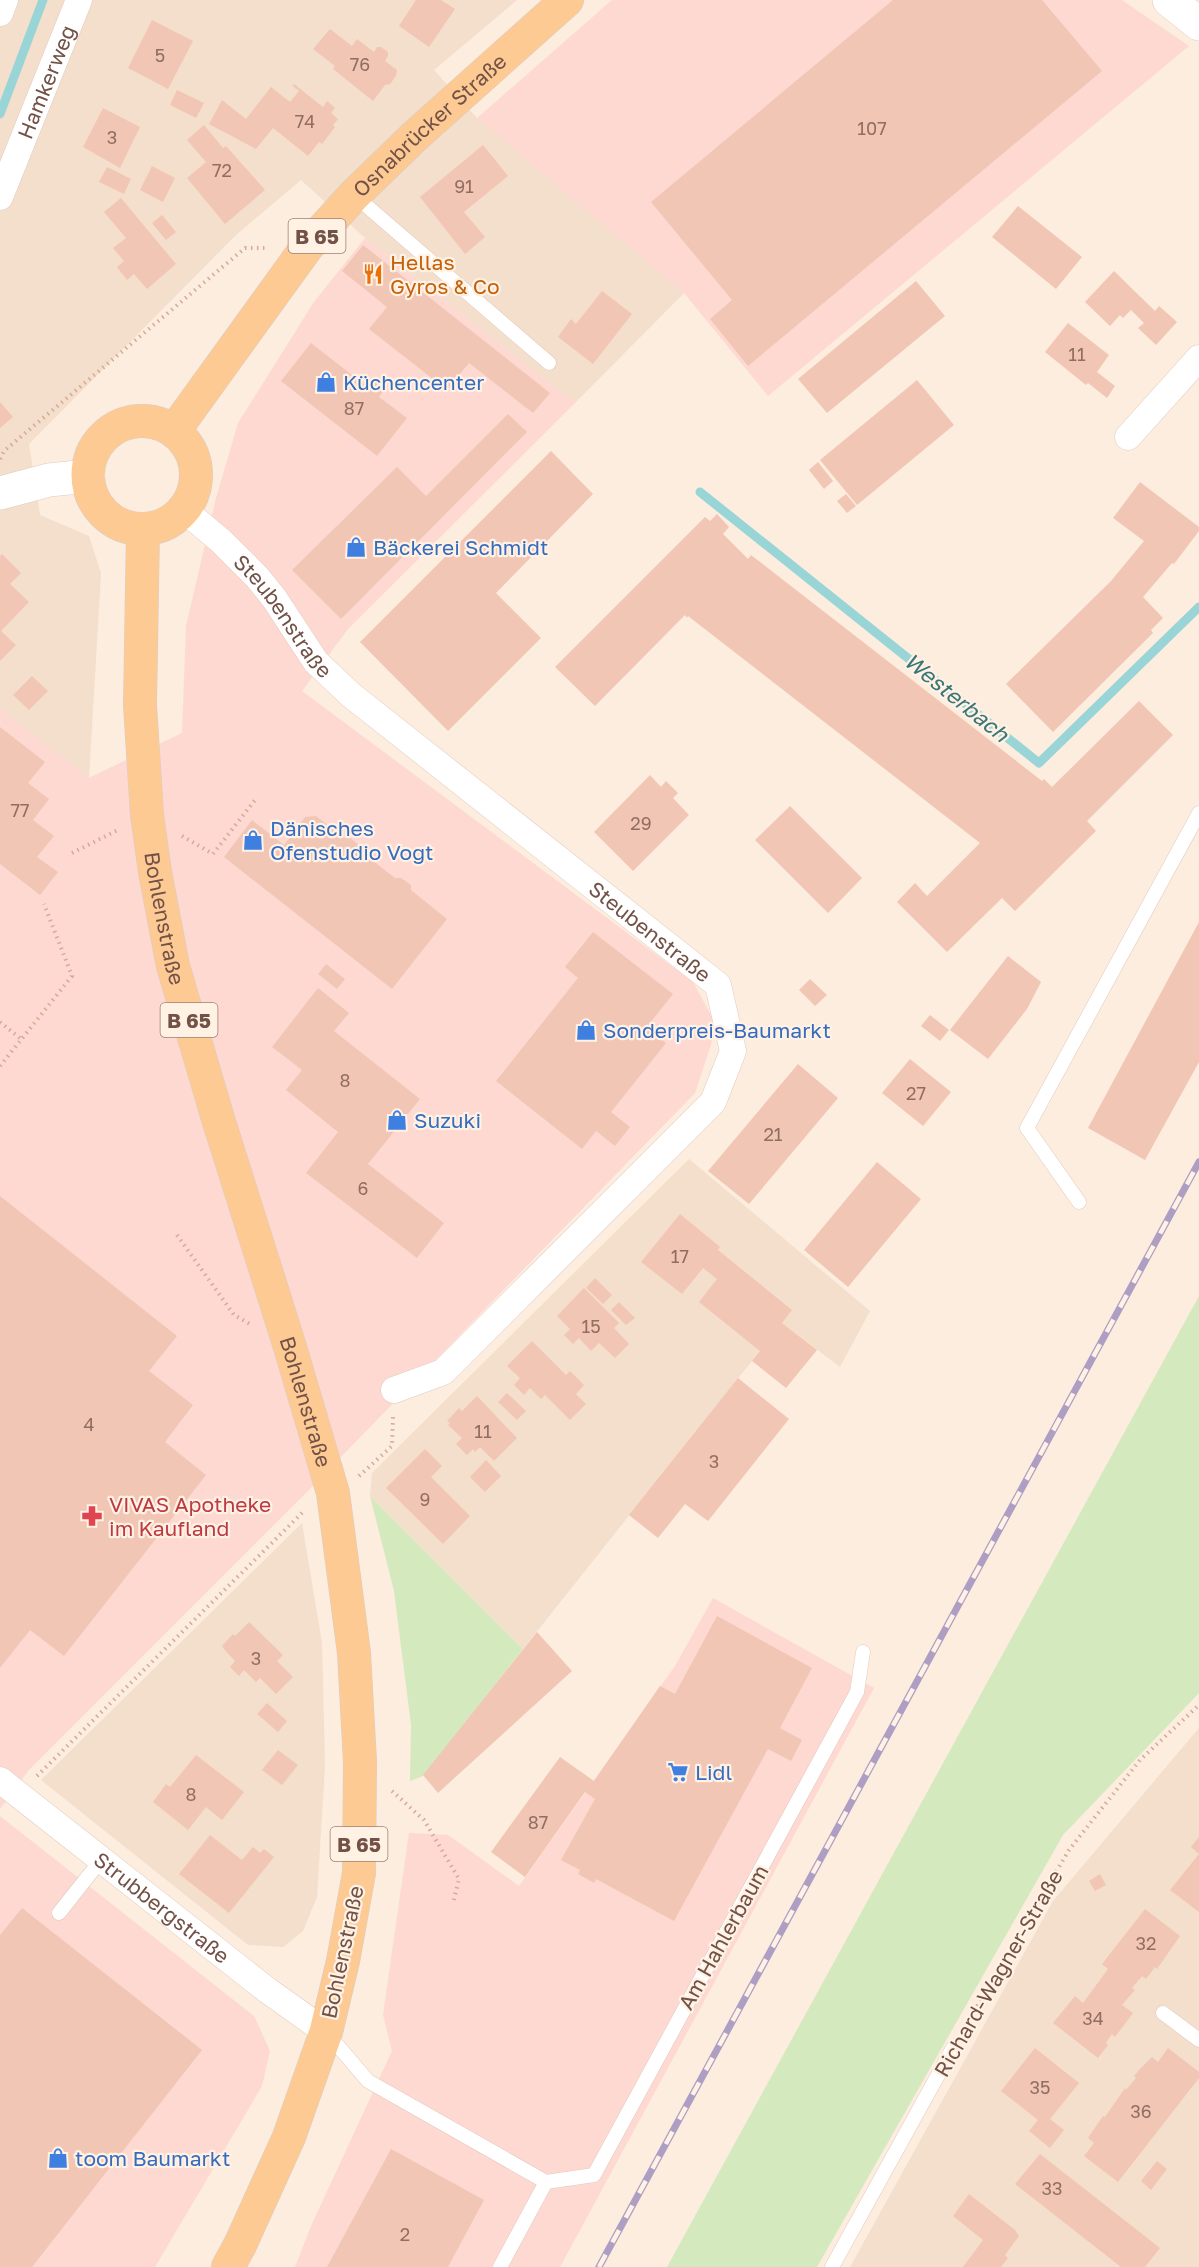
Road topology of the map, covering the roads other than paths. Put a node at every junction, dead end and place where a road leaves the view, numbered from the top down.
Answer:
1 (5, 0) edge
2 (78, 0) edge
3 (567, 0) edge
4 (1169, 0) edge
5 (0, 13) edge
6 (1199, 24) edge
7 (354, 195) junction
8 (0, 197) edge
9 (1199, 358) edge
10 (549, 363) dead end
11 (174, 431) junction
12 (1128, 437) dead end
13 (88, 476) junction
14 (0, 493) edge
15 (184, 510) junction
16 (143, 530) junction
17 (1199, 813) edge
18 (1079, 1202) dead end
19 (394, 1390) road end
20 (862, 1652) dead end
21 (0, 1779) edge
22 (101, 1860) junction
23 (58, 1913) dead end
24 (1163, 2013) dead end
25 (326, 2032) junction
26 (1199, 2040) edge
27 (953, 2048) road end
28 (546, 2182) junction
29 (228, 2267) edge
30 (500, 2267) edge
31 (832, 2267) edge

1 - 5 street
2 - 8 street, Hamkerweg
3 - 7 main road, Osnabrücker Straße / B 65
4 - 6 street
7 - 10 lane
7 - 11 main road, Osnabrücker Straße / B 65
9 - 12 street
11 - 13 main road
11 - 15 main road
13 - 14 street
13 - 16 main road
15 - 16 main road
15 - 19 street, Steubenstraße
16 - 25 main road, Bohlenstraße / B 65
17 - 18 lane
20 - 28 lane, Am Hahlerbaum
21 - 22 street, Strubbergstraße
22 - 23 lane
22 - 25 street, Strubbergstraße
24 - 26 lane
25 - 28 lane
25 - 29 main road, Bohlenstraße / B 65
27 - 31 lane, Richard-Wagner-Straße
28 - 30 lane

